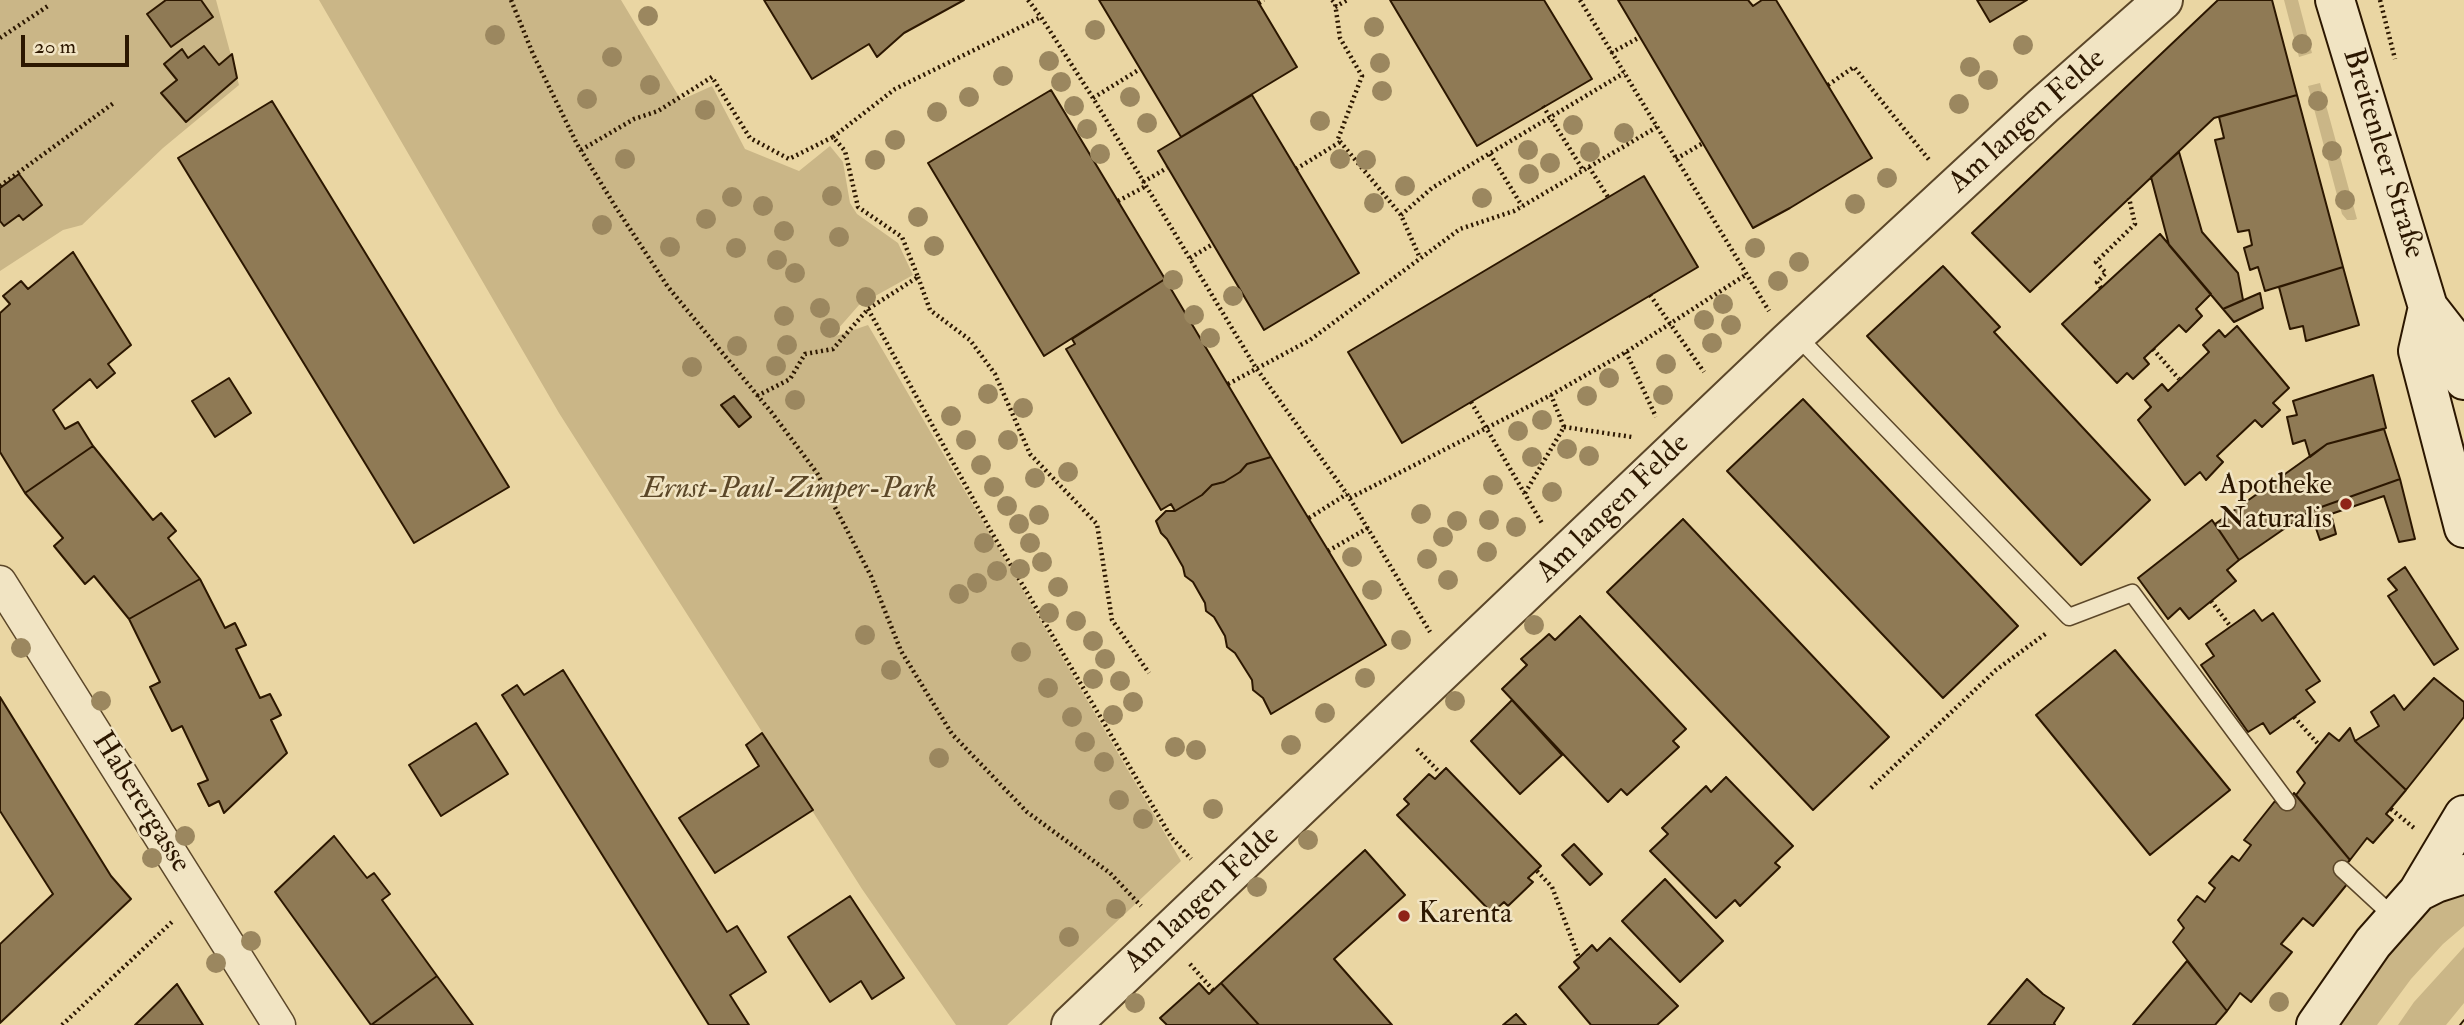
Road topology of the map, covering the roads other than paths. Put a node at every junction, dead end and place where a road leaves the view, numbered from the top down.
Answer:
1 (2163, 0) edge
2 (2335, 0) edge
3 (2428, 307) junction
4 (1783, 323) junction
5 (2464, 380) edge
6 (2464, 528) edge
7 (0, 582) edge
8 (2287, 802) dead end
9 (2464, 815) edge
10 (2342, 869) dead end
11 (2464, 874) edge
12 (2407, 905) junction
13 (279, 1025) edge
14 (1071, 1025) edge
15 (2316, 1025) edge

1 - 4 street, Am langen Felde
2 - 3 street, Breitenleer Straße
3 - 5 street, Breitenleer Straße
3 - 6 street, Breitenleer Straße
4 - 8 lane
4 - 14 street, Am langen Felde
7 - 13 street, Haberergasse
9 - 12 street
10 - 12 lane
11 - 12 street
12 - 15 street

